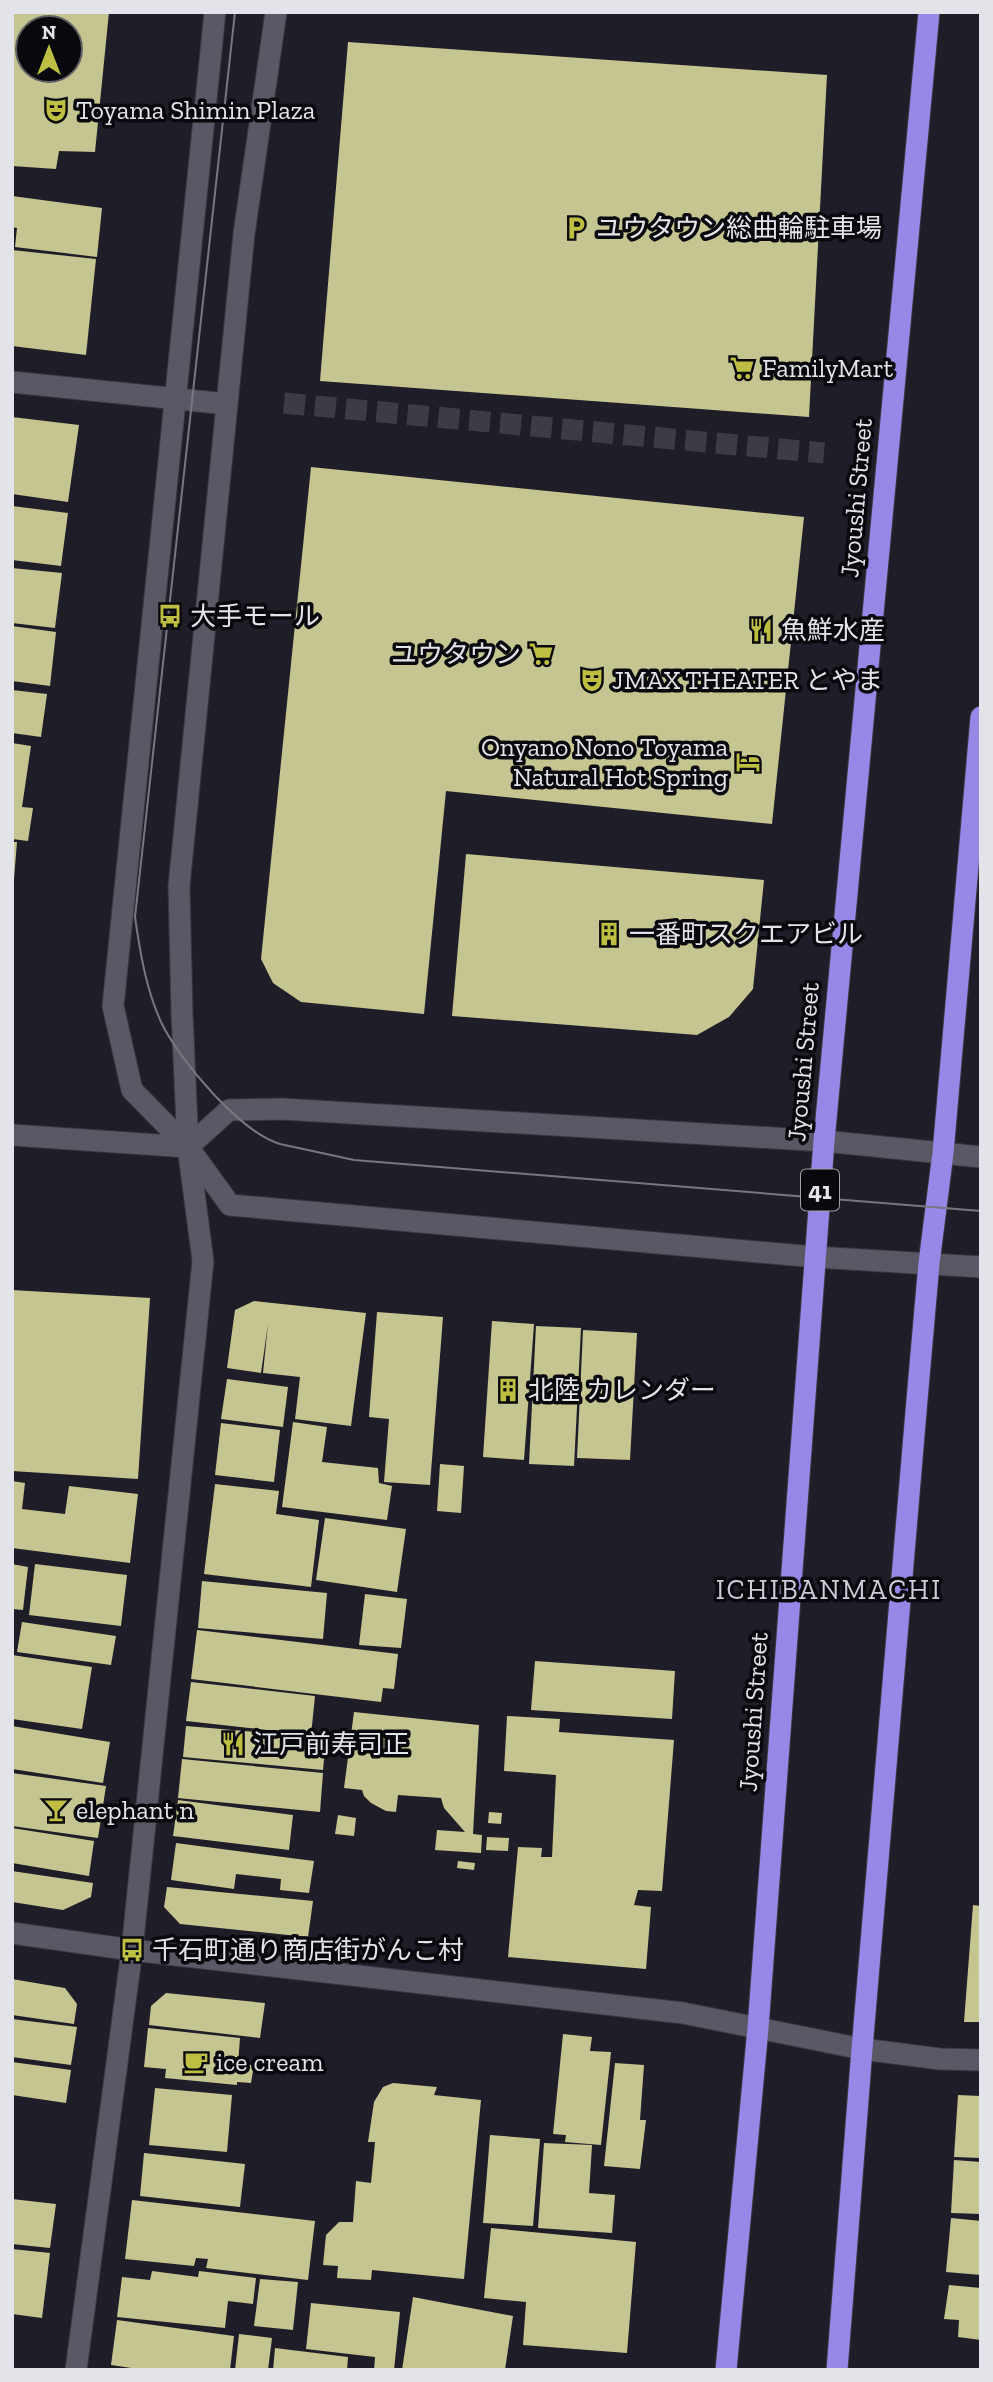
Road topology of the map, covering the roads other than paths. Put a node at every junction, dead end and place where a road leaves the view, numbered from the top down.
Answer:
1 (215, 12) edge
2 (276, 12) edge
3 (929, 12) edge
4 (12, 382) edge
5 (175, 400) junction
6 (227, 404) junction
7 (981, 717) edge
8 (12, 1135) edge
9 (824, 1141) junction
10 (188, 1147) junction
11 (943, 1153) junction
12 (981, 1157) edge
13 (815, 1257) junction
14 (929, 1263) junction
15 (981, 1267) edge
16 (12, 1933) edge
17 (132, 1950) junction
18 (758, 2028) junction
19 (862, 2049) junction
20 (981, 2060) edge
21 (76, 2370) edge
22 (726, 2370) edge
23 (837, 2370) edge

1 - 5 street
2 - 6 street
3 - 9 highway, Jyoushi Street / 41
4 - 5 street
5 - 6 street
5 - 10 street
6 - 10 street
7 - 11 highway
8 - 10 street
9 - 10 street
9 - 11 street
9 - 13 highway, Jyoushi Street / 41
10 - 13 street
10 - 17 street
11 - 12 street
11 - 14 highway
13 - 14 street
13 - 18 highway, Jyoushi Street / 41
14 - 15 street
14 - 19 highway
16 - 17 street
17 - 18 street
17 - 21 street
18 - 19 street
18 - 22 highway, Jyoushi Street / 41
19 - 20 street
19 - 23 highway

